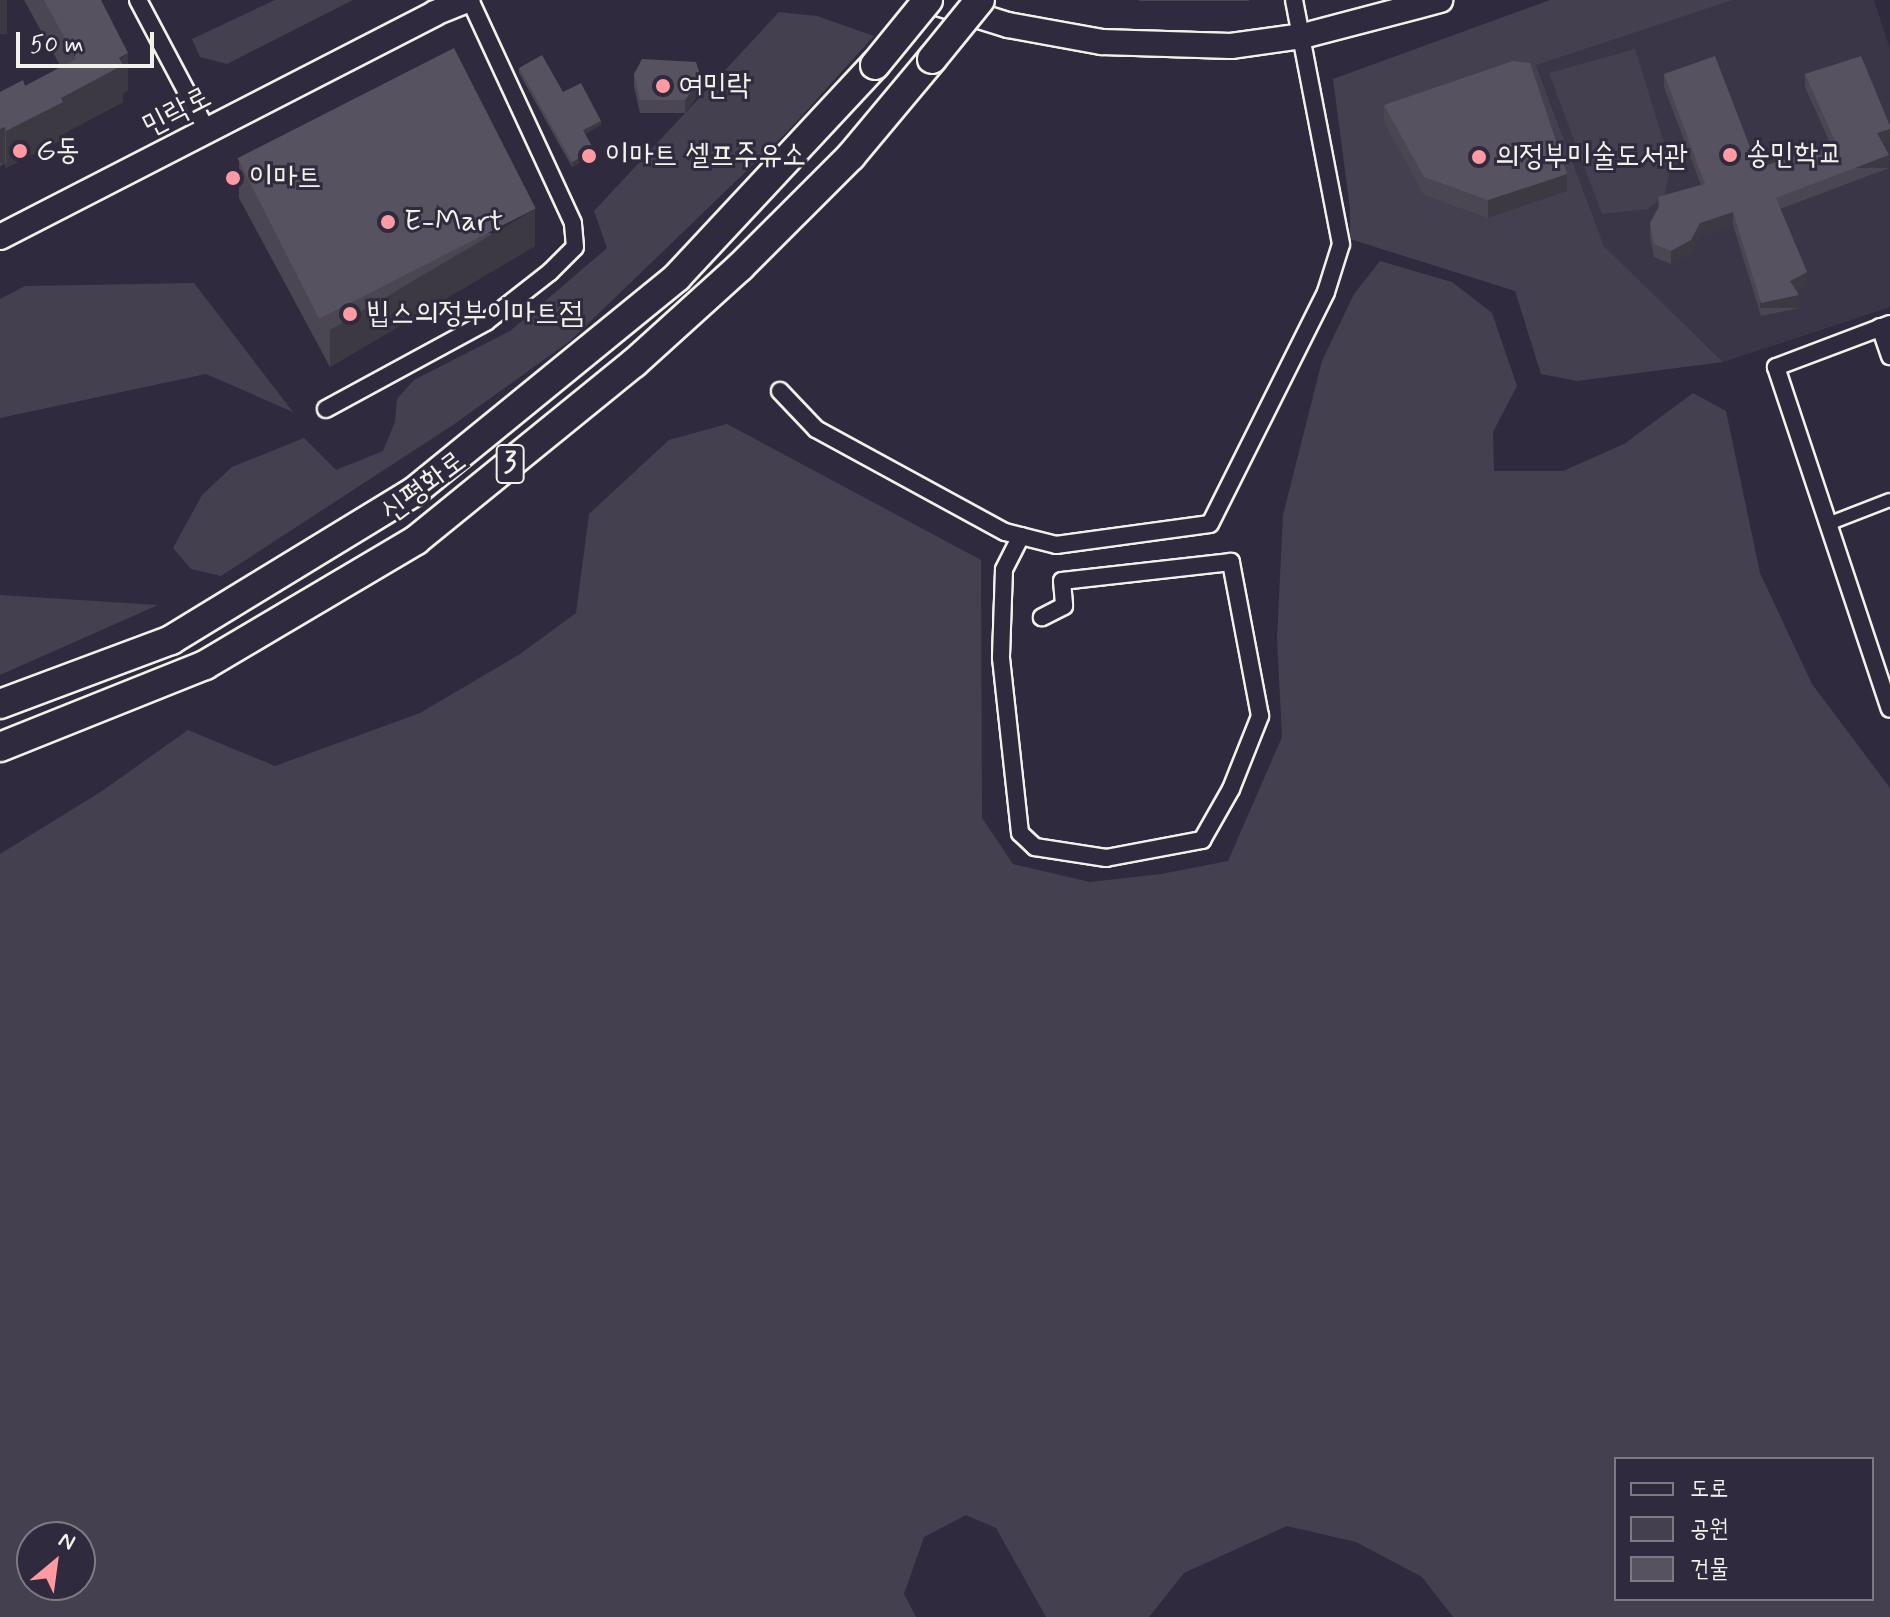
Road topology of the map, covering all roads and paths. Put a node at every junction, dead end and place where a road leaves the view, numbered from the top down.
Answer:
1 (138, 0) edge
2 (469, 0) edge
3 (928, 0) edge
4 (980, 0) edge
5 (1294, 0) edge
6 (1440, 0) edge
7 (1303, 36) junction
8 (208, 132) junction
9 (0, 237) edge
10 (1885, 325) edge
11 (1890, 356) edge
12 (780, 391) dead end
13 (326, 409) dead end
14 (1890, 500) edge
15 (1828, 524) junction
16 (1021, 536) junction
17 (1042, 617) dead end
18 (0, 704) edge
19 (1890, 709) edge
20 (0, 747) edge

1 - 8 street
2 - 8 main road, 민락로
2 - 13 street
3 - 7 main road
3 - 18 highway, 신평화로 / 3, bridge
4 - 20 highway, 신평화로 / 3, bridge
5 - 7 street
6 - 7 main road
7 - 16 street
8 - 9 main road, 민락로
10 - 11 street
10 - 15 street
12 - 16 street
14 - 15 street
15 - 19 street
16 - 17 street

